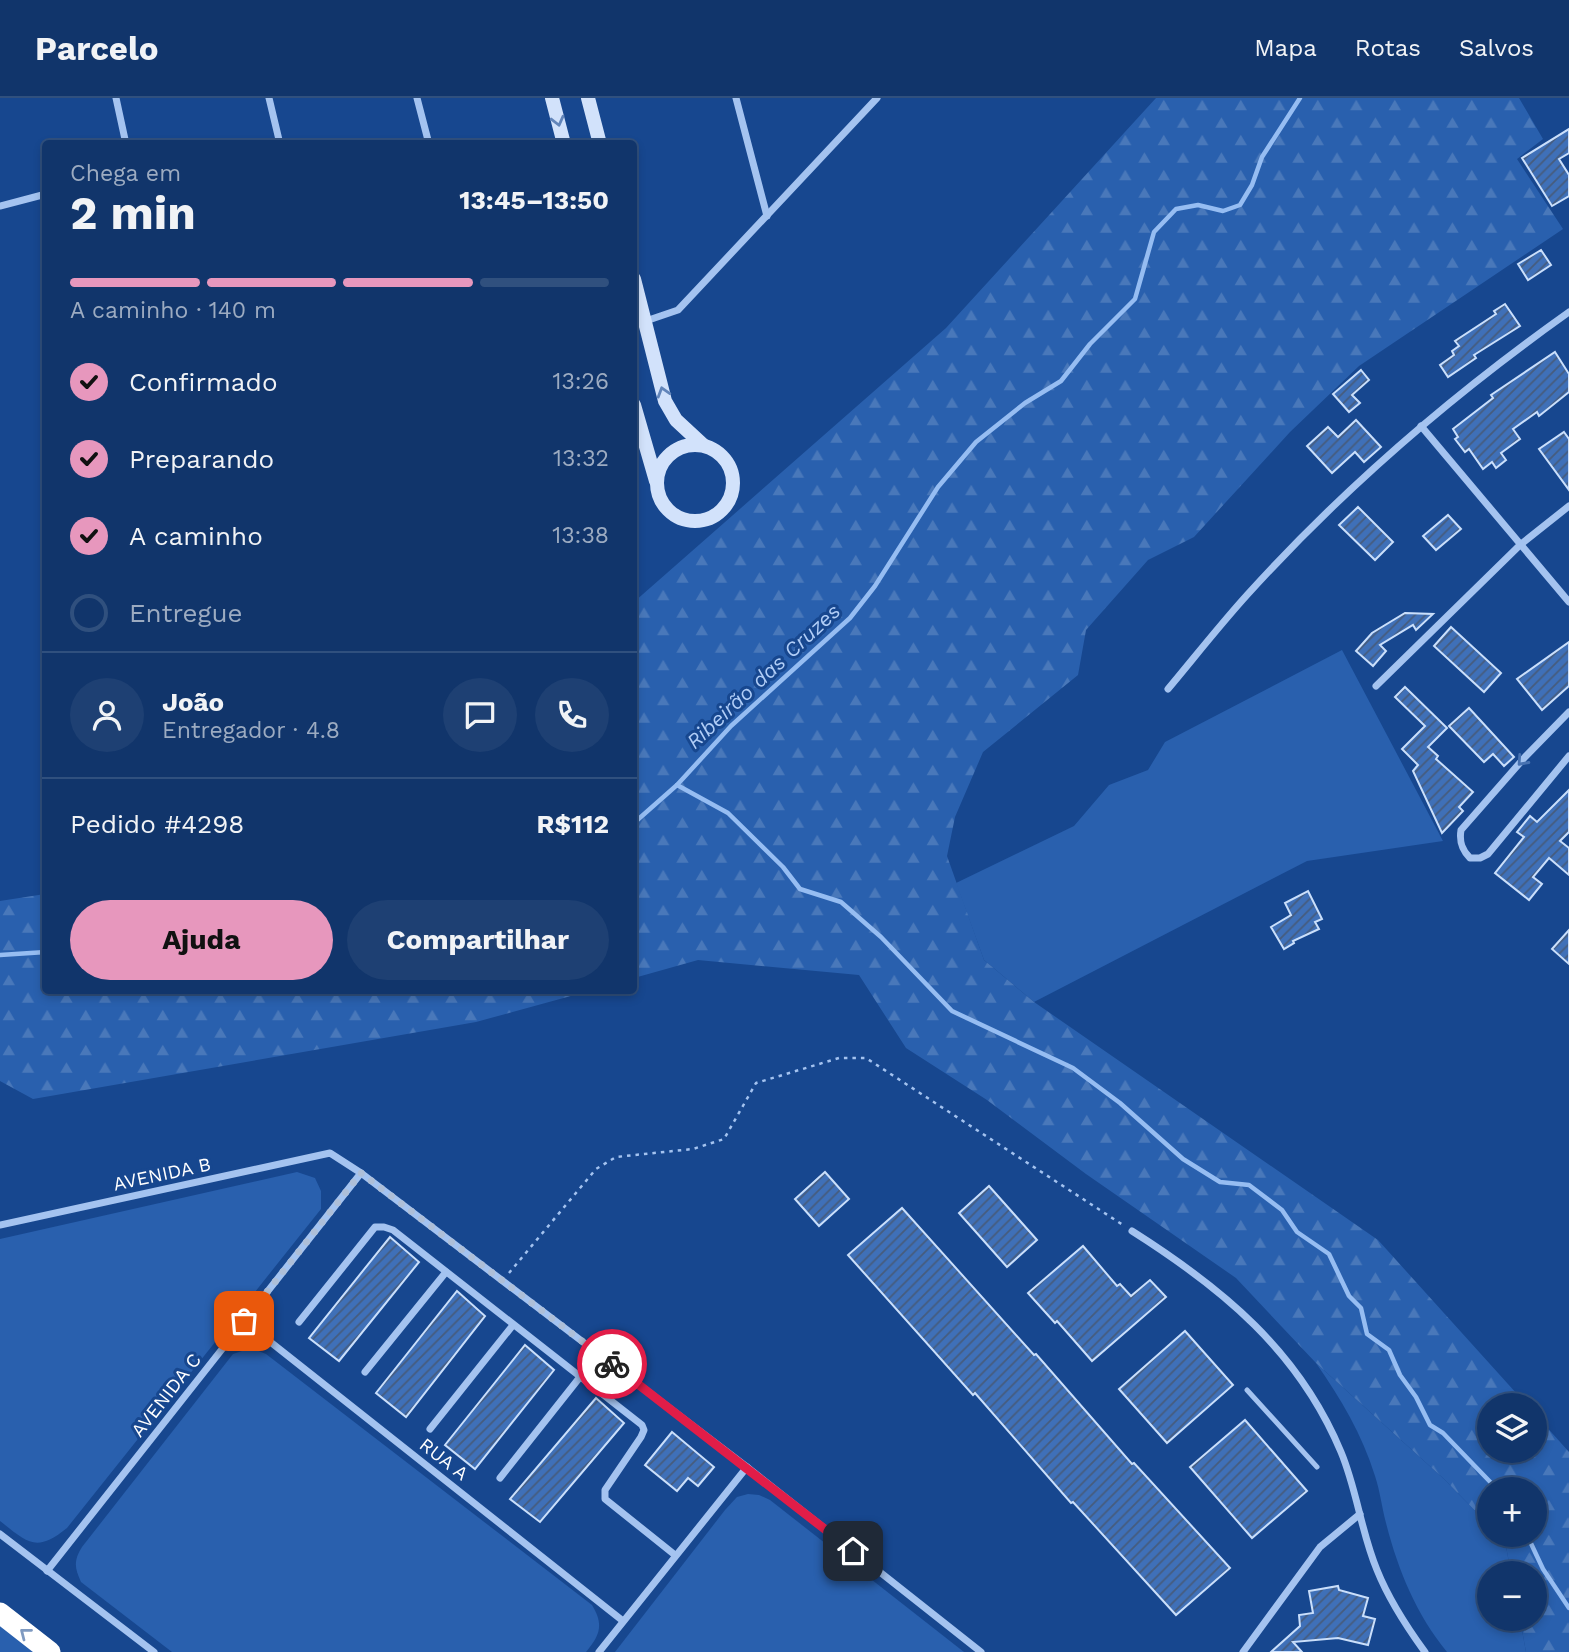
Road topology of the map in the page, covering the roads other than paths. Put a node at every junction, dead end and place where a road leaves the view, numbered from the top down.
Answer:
1 (116, 98) edge
2 (269, 98) edge
3 (417, 98) edge
4 (552, 98) edge
5 (588, 98) edge
6 (737, 98) edge
7 (877, 98) edge
8 (125, 140) edge
9 (279, 140) edge
10 (428, 140) edge
11 (563, 140) edge
12 (599, 140) edge
13 (42, 195) edge
14 (0, 206) edge
15 (767, 216) junction
16 (637, 305) edge
17 (1569, 312) edge
18 (639, 323) edge
19 (637, 415) edge
20 (1421, 426) junction
21 (703, 445) junction
22 (656, 481) junction
23 (1569, 506) edge
24 (1520, 545) junction
25 (1569, 602) edge
26 (1376, 686) dead end
27 (1168, 689) dead end
28 (1569, 712) edge
29 (1569, 756) edge
30 (361, 1173) junction
31 (0, 1225) edge
32 (1132, 1231) road end
33 (446, 1272) junction
34 (244, 1321) junction
35 (299, 1322) dead end
36 (513, 1325) junction
37 (365, 1372) dead end
38 (580, 1377) junction
39 (1247, 1390) dead end
40 (430, 1429) dead end
41 (747, 1467) junction
42 (1317, 1467) dead end
43 (500, 1478) dead end
44 (1360, 1514) junction
45 (0, 1534) edge
46 (675, 1555) junction
47 (47, 1571) junction
48 (0, 1613) edge
49 (623, 1621) junction
50 (50, 1652) edge
51 (154, 1652) edge
52 (599, 1652) edge
53 (981, 1652) edge
54 (1242, 1652) edge
55 (1425, 1652) edge

1 - 8 street
2 - 9 street
3 - 10 street
4 -> 11 street
5 - 12 street
6 - 15 street
7 - 15 street
13 - 14 street
15 - 18 street
16 - 18 street
17 - 20 street
21 -> 18 street
19 - 22 street
20 - 24 street
20 - 27 street
21 - 22 street
21 - 22 street
23 - 24 street
24 - 25 street
24 - 26 street
28 -> 29 street
30 - 31 street, AVENIDA B
30 - 34 street, AVENIDA C
30 - 41 street
32 - 44 street
33 - 35 street
33 - 36 street
33 - 37 street
34 - 47 street, AVENIDA C
34 - 49 street, RUA A
36 - 38 street
36 - 40 street
38 - 43 street
38 - 46 street
39 - 42 lane
41 - 46 street
41 - 53 street
44 - 54 street
44 - 55 street
45 - 47 street
46 - 49 street
47 - 51 street
50 -> 48 highway
49 - 52 street

